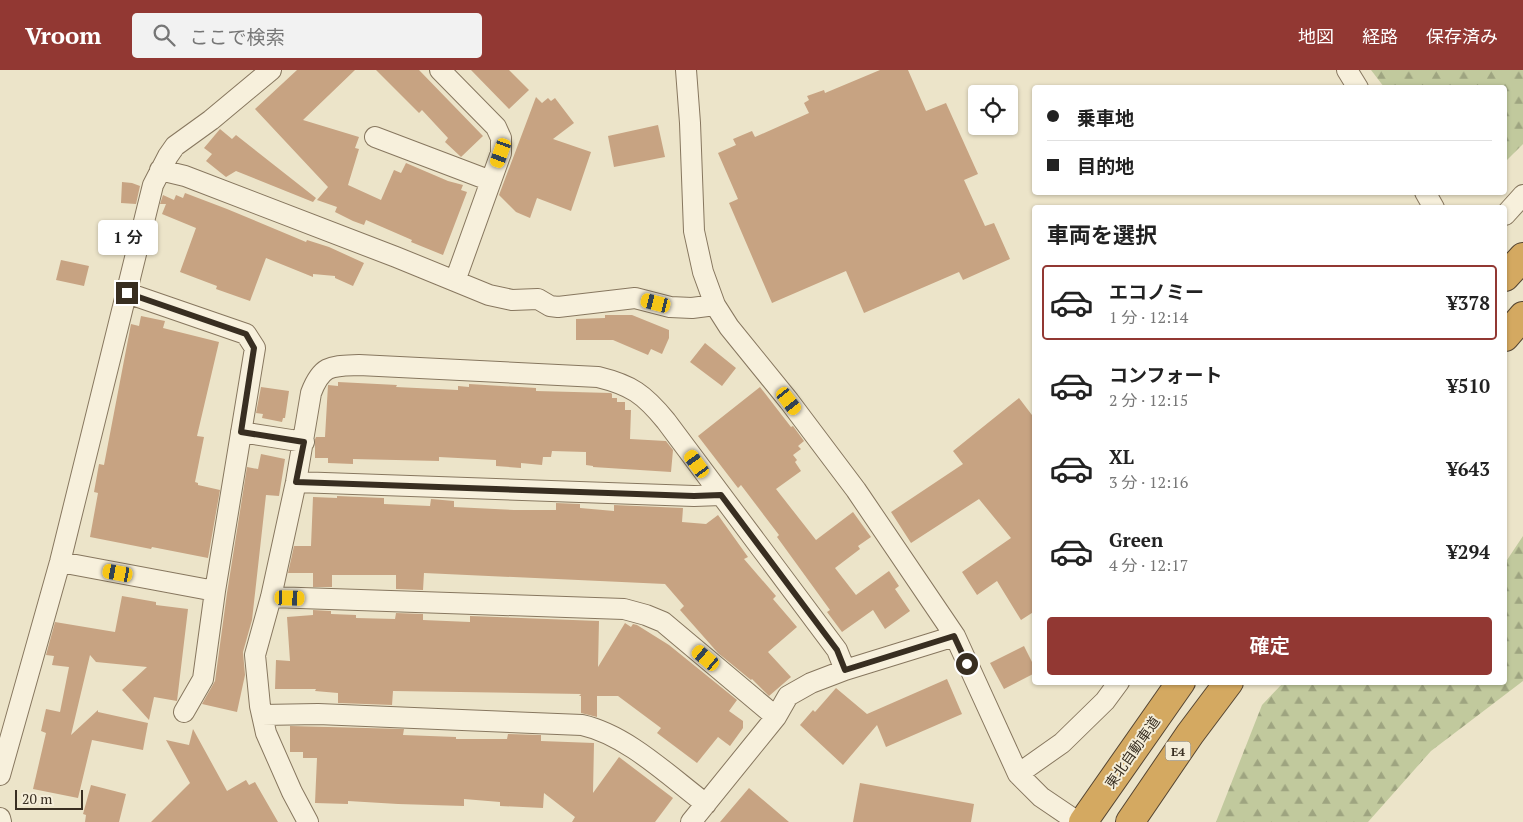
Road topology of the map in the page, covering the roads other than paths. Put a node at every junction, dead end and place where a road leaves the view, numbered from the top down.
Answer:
1 (271, 70) edge
2 (440, 70) edge
3 (686, 70) edge
4 (1347, 70) edge
5 (1356, 85) edge
6 (375, 137) dead end
7 (160, 170) junction
8 (491, 181) junction
9 (1523, 195) edge
10 (1507, 213) edge
11 (1523, 257) edge
12 (1507, 275) edge
13 (455, 281) junction
14 (127, 293) junction
15 (715, 305) junction
16 (1523, 316) edge
17 (1507, 334) edge
18 (241, 432) junction
19 (304, 442) junction
20 (296, 482) junction
21 (721, 495) junction
22 (60, 562) junction
23 (215, 591) junction
24 (271, 597) junction
25 (954, 636) junction
26 (845, 670) junction
27 (1117, 685) edge
28 (1179, 685) edge
29 (1227, 685) edge
30 (184, 712) dead end
31 (262, 715) junction
32 (776, 717) junction
33 (1018, 774) junction
34 (0, 775) edge
35 (706, 804) junction
36 (0, 818) edge
37 (1, 822) edge
38 (308, 822) edge
39 (691, 822) edge
40 (1078, 822) edge
41 (1083, 822) edge
42 (1130, 822) edge

1 - 7 street
2 - 8 street
3 - 15 street
4 - 5 street
6 - 8 street
7 - 13 street
7 - 14 street
8 - 13 street
9 - 10 street
11 - 12 highway
13 - 15 street
14 - 18 street
14 - 22 street
15 - 25 street
16 - 17 highway
18 - 19 street
18 - 23 street
19 - 20 street
19 - 21 street
20 - 21 street
20 - 24 street
21 - 26 street
22 - 23 street
22 - 34 street
23 - 30 street
24 - 31 street
24 - 32 street
25 - 26 street
25 - 33 street
26 - 32 street
27 - 33 street
28 - 41 highway, 東北自動車道
29 - 42 highway, E4
31 - 35 street
31 - 38 street
32 - 35 street
33 - 40 street
35 - 39 street
36 - 37 street

